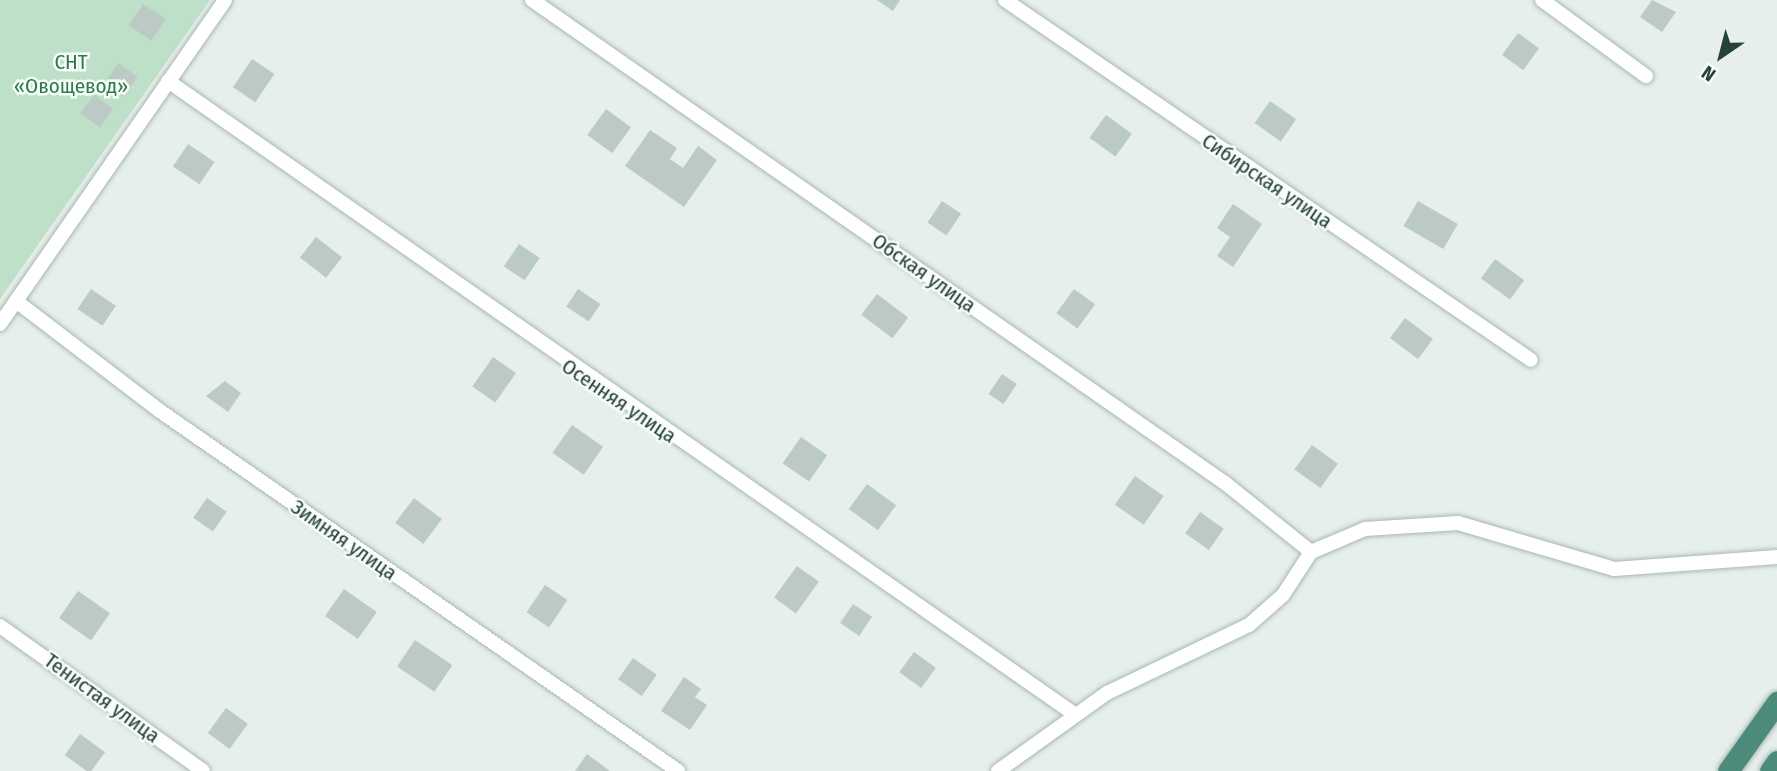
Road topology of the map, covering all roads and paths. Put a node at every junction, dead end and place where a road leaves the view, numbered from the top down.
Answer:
1 (225, 0) edge
2 (532, 0) edge
3 (1005, 0) edge
4 (1542, 0) edge
5 (1646, 76) dead end
6 (168, 81) junction
7 (16, 302) junction
8 (0, 324) edge
9 (1531, 360) dead end
10 (1311, 552) junction
11 (1777, 558) edge
12 (0, 626) edge
13 (1777, 702) edge
14 (1074, 714) junction
15 (1777, 761) edge
16 (203, 771) edge
17 (678, 771) edge
18 (998, 771) edge
19 (1728, 771) edge
20 (1770, 771) edge

1 - 6 street
2 - 10 street, Обская улица
3 - 9 street, Сибирская улица
4 - 5 street
6 - 7 street
6 - 14 street, Осенняя улица
7 - 8 street
7 - 17 street, Зимняя улица
10 - 11 street
10 - 14 street
12 - 16 street, Тенистая улица
13 - 19 highway
14 - 18 street
15 - 20 highway

